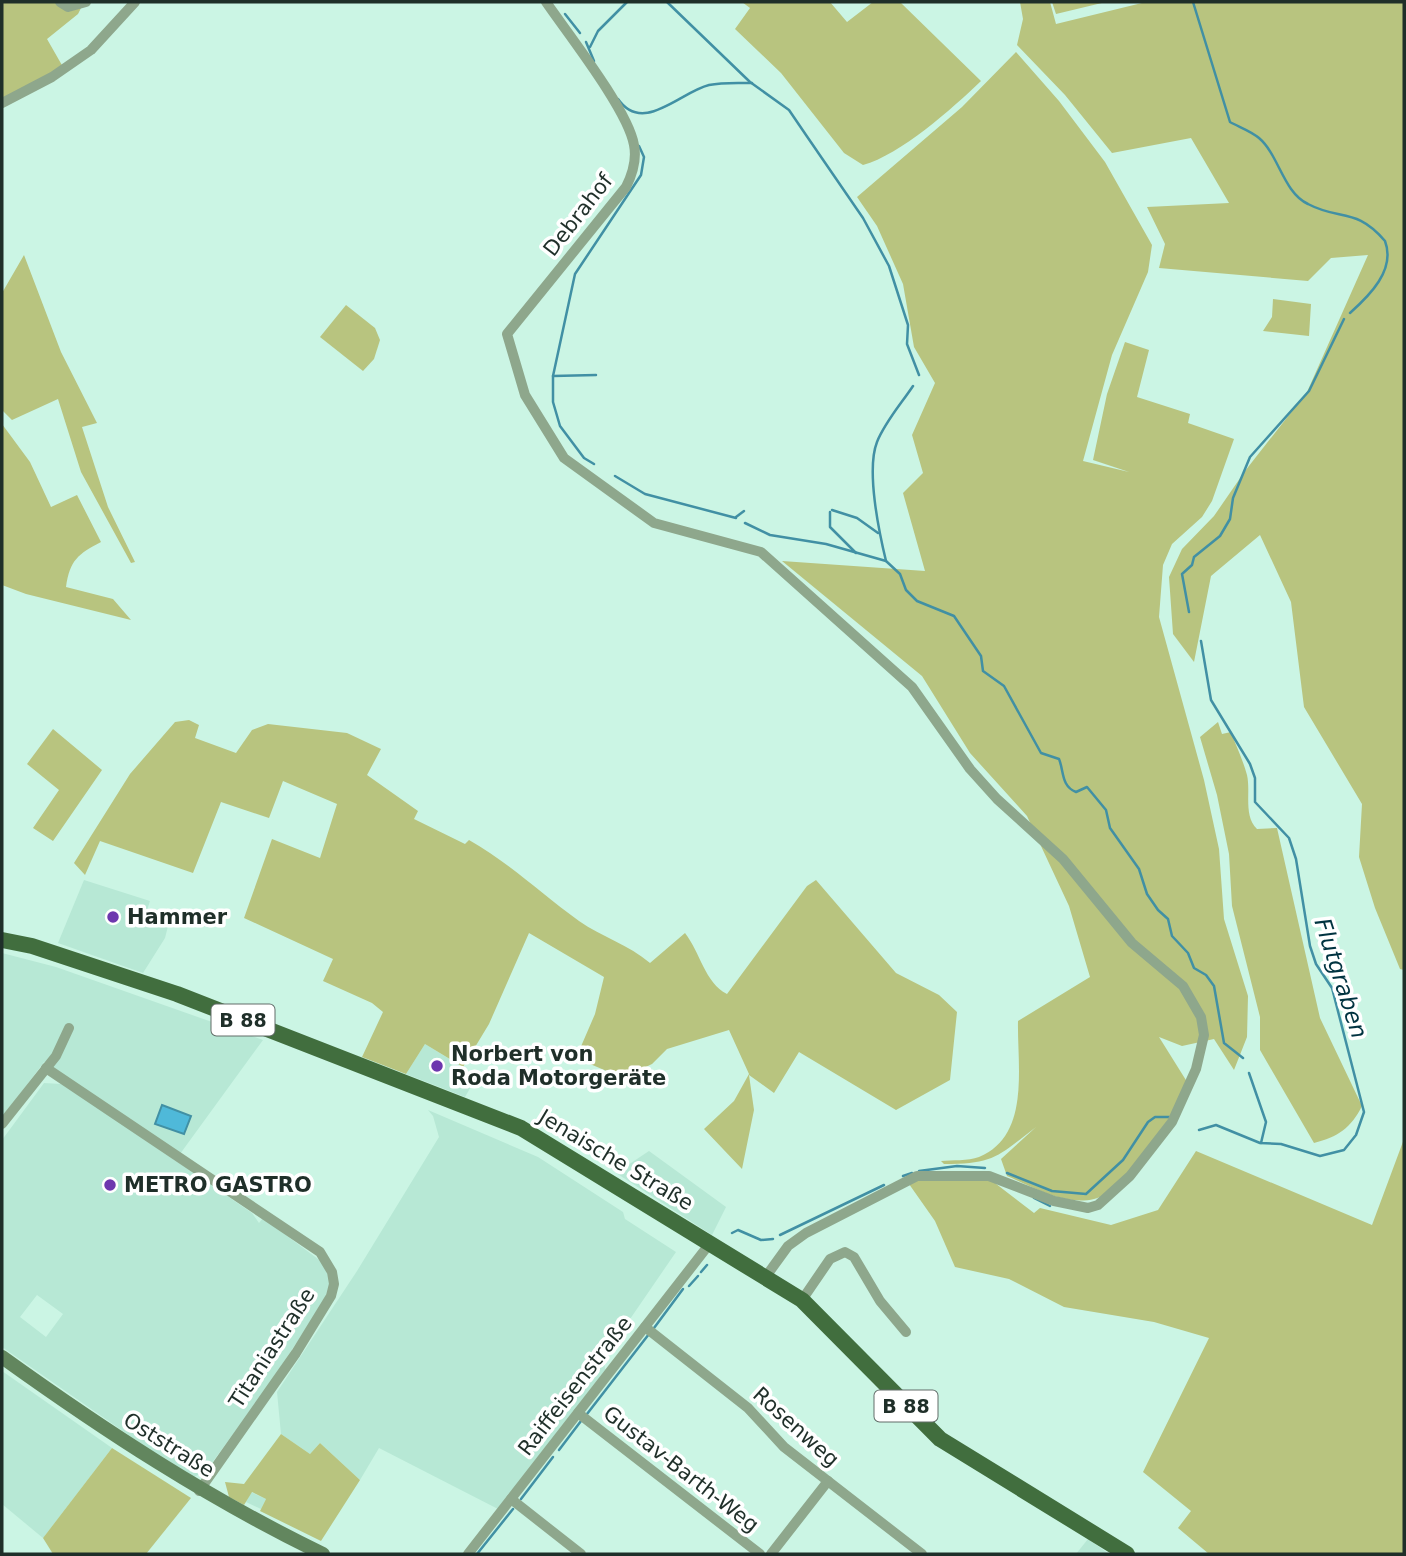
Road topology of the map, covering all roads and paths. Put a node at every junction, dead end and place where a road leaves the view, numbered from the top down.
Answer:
1 (60, 2) edge
2 (86, 2) edge
3 (135, 2) edge
4 (546, 2) edge
5 (2, 103) edge
6 (2, 940) edge
7 (69, 1028) dead end
8 (46, 1068) junction
9 (2, 1124) edge
10 (711, 1242) junction
11 (767, 1275) junction
12 (802, 1300) junction
13 (645, 1327) junction
14 (906, 1332) dead end
15 (2, 1357) edge
16 (578, 1413) junction
17 (828, 1481) junction
18 (200, 1490) junction
19 (510, 1499) junction
20 (323, 1554) edge
21 (468, 1554) edge
22 (582, 1554) edge
23 (760, 1554) edge
24 (771, 1554) edge
25 (922, 1554) edge
26 (1127, 1554) edge

1 - 2 street
3 - 5 street
4 - 11 street, Debrahof
6 - 10 main road, Jenaische Straße / B 88
7 - 8 street
8 - 9 street
8 - 18 street, Titaniastraße
10 - 11 main road, Jenaische Straße / B 88
10 - 13 street, Raiffeisenstraße
11 - 12 main road, Jenaische Straße / B 88
12 - 14 street
12 - 26 main road, Jenaische Straße / B 88
13 - 16 street, Raiffeisenstraße
13 - 17 street, Rosenweg
15 - 18 street, Oststraße
16 - 19 street, Raiffeisenstraße
16 - 23 street, Gustav-Barth-Weg
17 - 24 street
17 - 25 street, Rosenweg
18 - 20 street, Oststraße
19 - 21 street, Raiffeisenstraße
19 - 22 street

